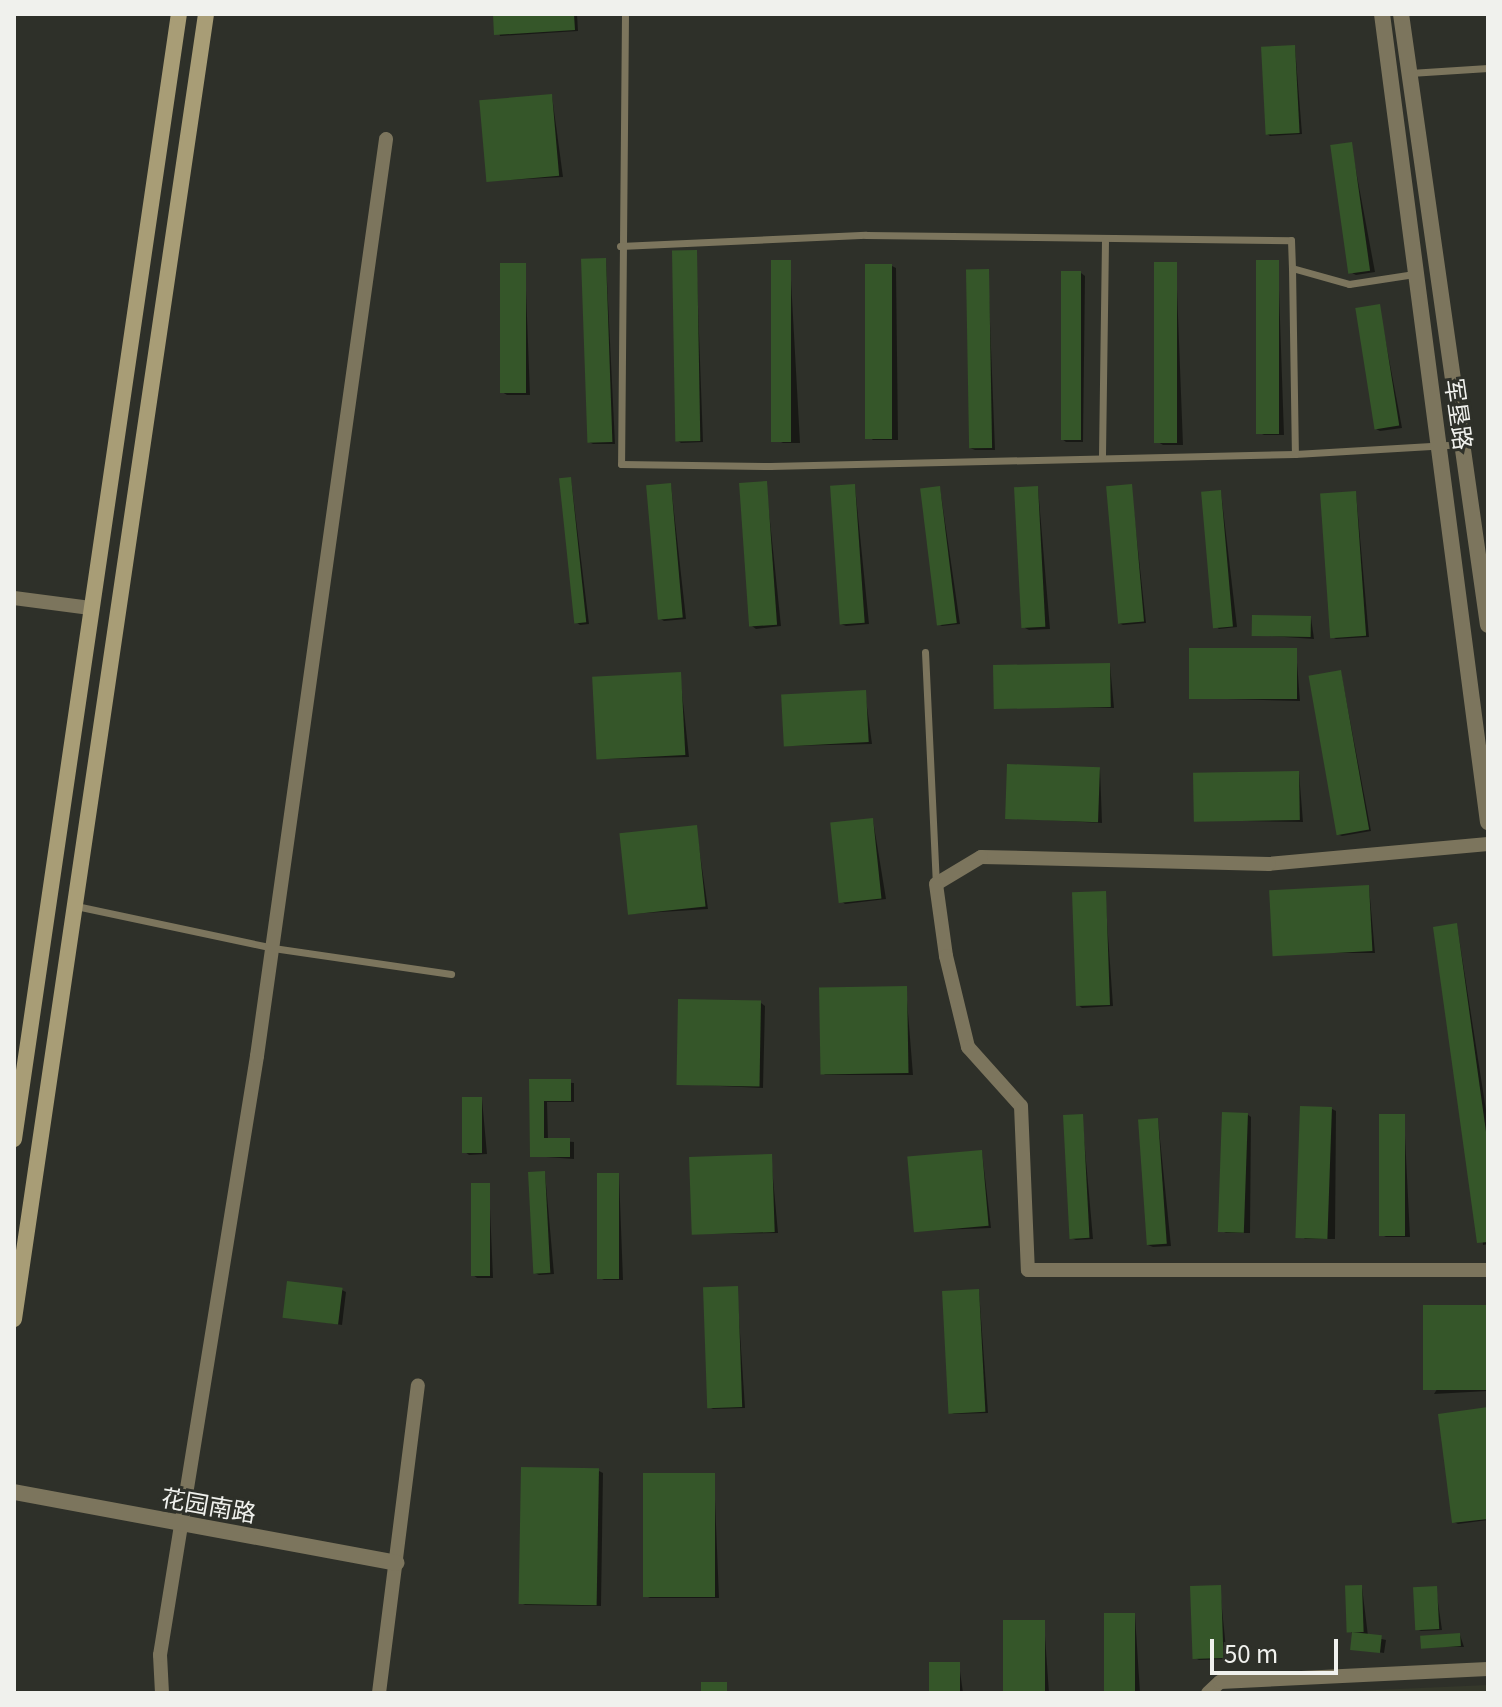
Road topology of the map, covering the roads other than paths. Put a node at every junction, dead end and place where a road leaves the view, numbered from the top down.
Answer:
1 (179, 14) edge
2 (206, 14) edge
3 (625, 14) edge
4 (1382, 14) edge
5 (1401, 14) edge
6 (1488, 68) edge
7 (1407, 73) junction
8 (386, 139) dead end
9 (1105, 240) junction
10 (620, 246) junction
11 (1292, 268) junction
12 (1415, 274) junction
13 (1461, 444) junction
14 (1441, 448) junction
15 (1295, 454) junction
16 (1102, 455) junction
17 (14, 598) edge
18 (90, 608) junction
19 (1488, 625) edge
20 (925, 652) dead end
21 (1488, 822) edge
22 (1488, 844) edge
23 (936, 884) junction
24 (76, 906) junction
25 (273, 948) junction
26 (451, 974) dead end
27 (14, 1139) edge
28 (1488, 1270) edge
29 (14, 1319) edge
30 (418, 1385) dead end
31 (14, 1492) edge
32 (183, 1524) junction
33 (396, 1563) junction
34 (1488, 1669) edge
35 (162, 1693) edge
36 (379, 1693) edge
37 (1208, 1693) edge

1 - 18 main road
2 - 24 main road
3 - 10 lane
4 - 12 street, 军垦路
5 - 7 street, 军垦路
6 - 7 lane
7 - 13 street, 军垦路
8 - 25 street
9 - 10 lane
9 - 11 lane
9 - 16 lane
10 - 16 lane
11 - 12 lane
11 - 15 lane
12 - 14 street, 军垦路
13 - 14 lane
13 - 19 street, 军垦路
14 - 15 lane
14 - 21 street, 军垦路
15 - 16 lane
17 - 18 street
18 - 27 main road
20 - 23 lane
22 - 23 street
23 - 28 street
24 - 25 lane
24 - 29 main road
25 - 26 lane
25 - 32 street
30 - 33 street
31 - 32 street, 花园南路
32 - 33 street, 花园南路
32 - 35 street
33 - 36 street
34 - 37 street

